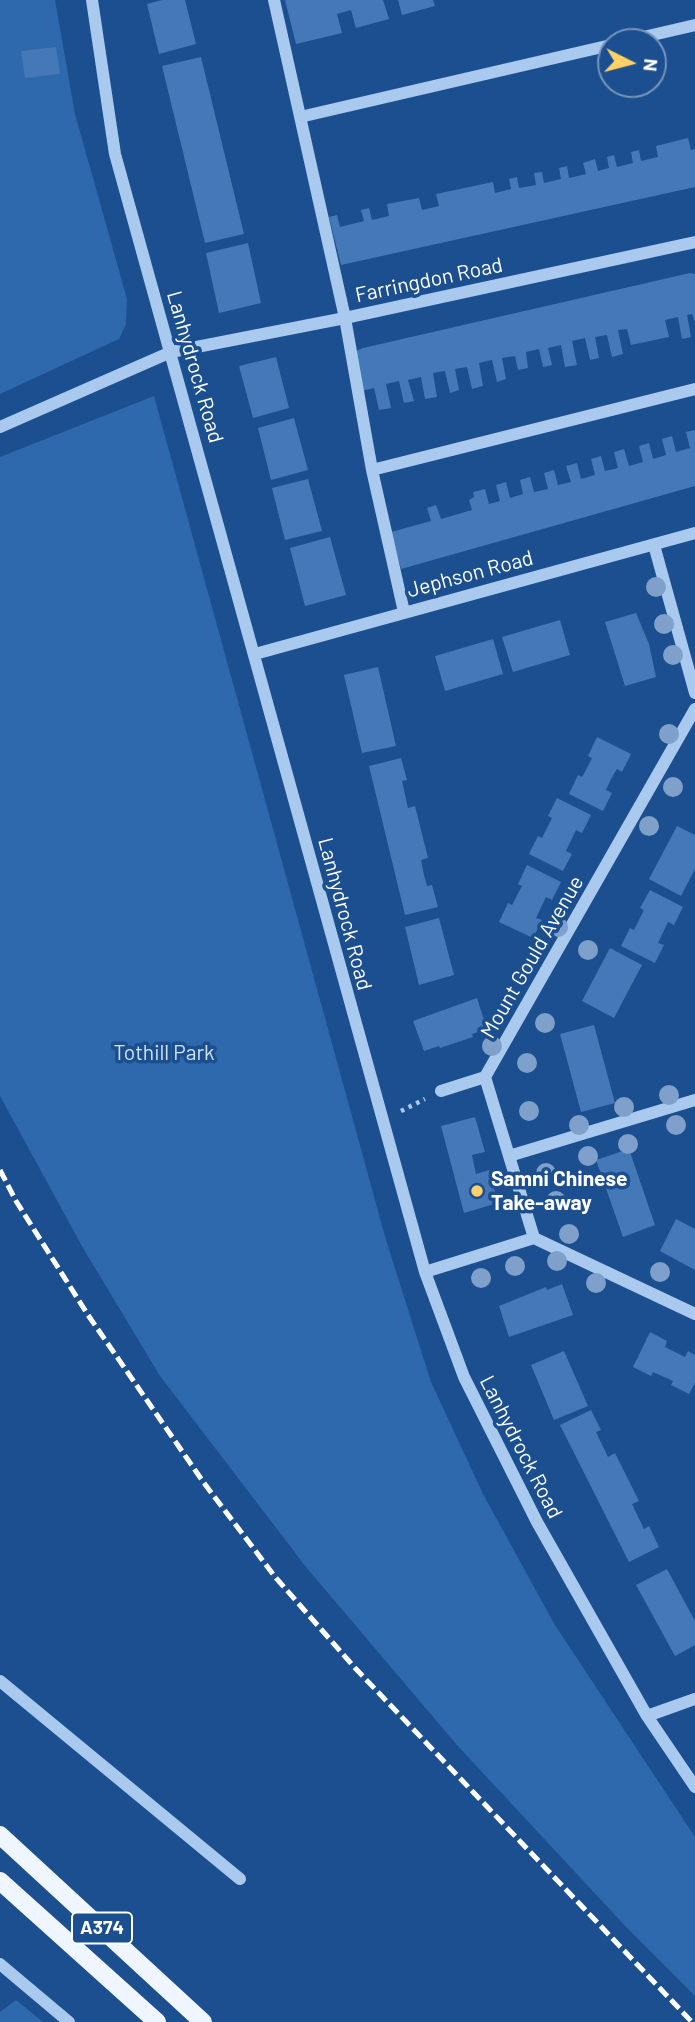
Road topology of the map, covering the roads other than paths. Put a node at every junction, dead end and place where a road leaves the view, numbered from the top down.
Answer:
1 (92, 0) edge
2 (274, 0) edge
3 (695, 25) edge
4 (667, 32) edge
5 (597, 48) edge
6 (300, 117) junction
7 (695, 242) edge
8 (345, 318) junction
9 (171, 352) junction
10 (695, 389) edge
11 (0, 427) edge
12 (372, 470) junction
13 (695, 533) edge
14 (654, 545) junction
15 (404, 612) junction
16 (255, 654) junction
17 (695, 693) edge
18 (695, 709) edge
19 (485, 1077) junction
20 (441, 1091) road end
21 (695, 1100) edge
22 (509, 1156) junction
23 (534, 1238) junction
24 (425, 1272) junction
25 (695, 1314) edge
26 (0, 1681) edge
27 (695, 1699) edge
28 (647, 1716) junction
29 (695, 1787) edge
30 (0, 1835) edge
31 (240, 1879) dead end
32 (0, 1881) edge
33 (0, 1964) edge
34 (69, 2022) edge
35 (157, 2022) edge
36 (203, 2022) edge

1 - 9 street, Lanhydrock Road
2 - 6 street
3 - 4 street
5 - 6 street
6 - 8 street
7 - 8 street, Farringdon Road
8 - 9 street, Farringdon Road
8 - 12 street
9 - 11 street, Farringdon Road
9 - 16 street, Lanhydrock Road
10 - 12 street
12 - 15 street
13 - 14 street, Jephson Road
14 - 15 street, Jephson Road
14 - 17 street
15 - 16 street, Jephson Road
16 - 24 street, Lanhydrock Road
18 - 19 street, Mount Gould Avenue
19 - 20 street
19 - 22 street
21 - 22 street
22 - 23 street
23 - 24 street
23 - 25 street
24 - 28 street, Lanhydrock Road
26 - 31 street
27 - 28 street
28 - 29 street, Lanhydrock Road
30 - 36 main road, A374
32 - 35 main road, A374
33 - 34 street

